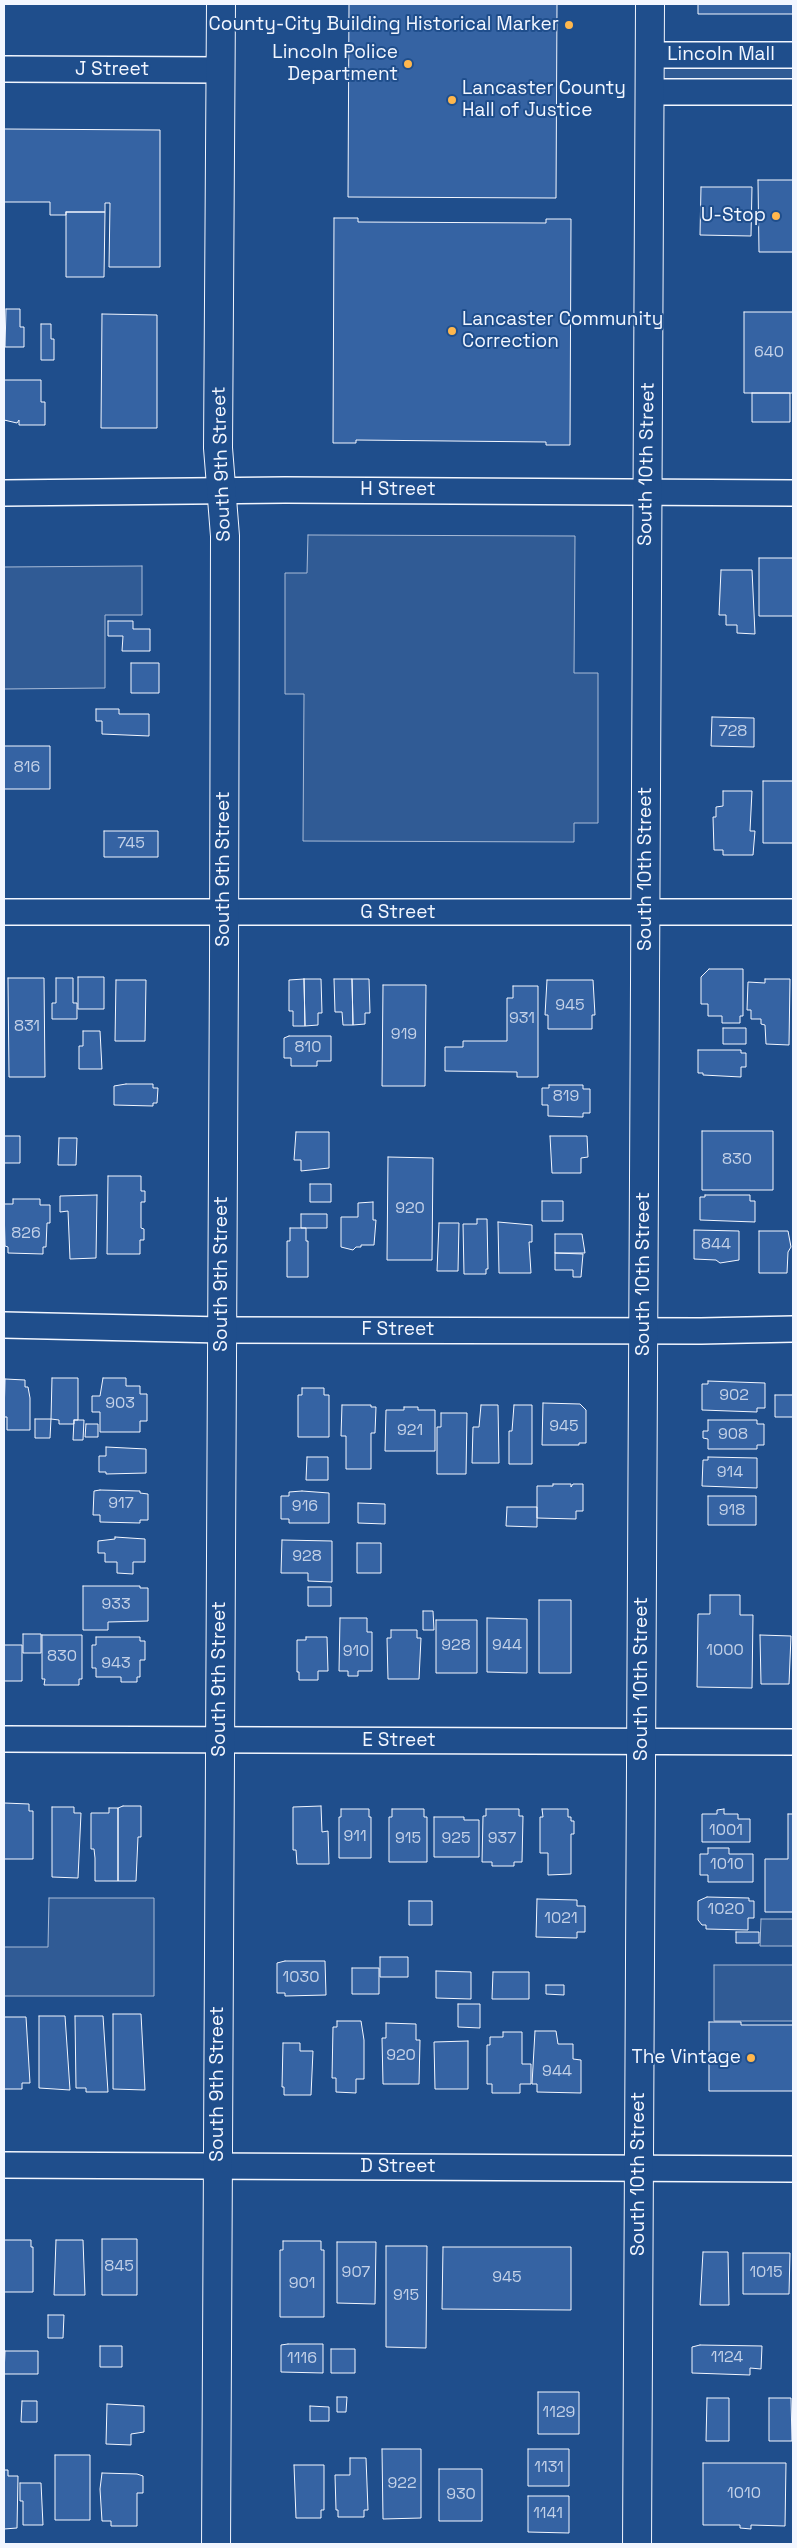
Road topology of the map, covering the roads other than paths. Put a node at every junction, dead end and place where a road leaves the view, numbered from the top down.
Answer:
1 (221, 4) edge
2 (650, 4) edge
3 (650, 55) junction
4 (793, 55) edge
5 (4, 69) edge
6 (221, 70) junction
7 (650, 92) junction
8 (793, 92) edge
9 (222, 490) junction
10 (649, 490) junction
11 (4, 493) edge
12 (793, 493) edge
13 (4, 912) edge
14 (793, 912) edge
15 (224, 913) junction
16 (646, 913) junction
17 (4, 1325) edge
18 (793, 1329) edge
19 (221, 1330) junction
20 (644, 1331) junction
21 (4, 1739) edge
22 (219, 1740) junction
23 (642, 1741) junction
24 (793, 1742) edge
25 (4, 2165) edge
26 (217, 2166) junction
27 (639, 2168) junction
28 (793, 2169) edge
29 (216, 2544) edge
30 (637, 2544) edge

1 - 6 main road, South 9th Street
2 - 3 main road, South 10th Street
3 - 4 street, Lincoln Mall
3 - 7 main road, South 10th Street
5 - 6 street, J Street
6 - 9 main road, South 9th Street
7 - 8 street, Lincoln Mall
7 - 10 main road, South 10th Street
9 - 10 street, H Street
9 - 11 street, H Street
9 - 15 main road, South 9th Street
10 - 12 street, H Street
10 - 16 main road, South 10th Street
13 - 15 street, G Street
14 - 16 street, G Street
15 - 16 street, G Street
15 - 19 main road, South 9th Street
16 - 20 main road, South 10th Street
17 - 19 street, F Street
18 - 20 street, F Street
19 - 20 street, F Street
19 - 22 main road, South 9th Street
20 - 23 main road, South 10th Street
21 - 22 street, E Street
22 - 23 street, E Street
22 - 26 main road, South 9th Street
23 - 24 street, E Street
23 - 27 main road, South 10th Street
25 - 26 street, D Street
26 - 27 street, D Street
26 - 29 main road, South 9th Street
27 - 28 street, D Street
27 - 30 main road, South 10th Street

